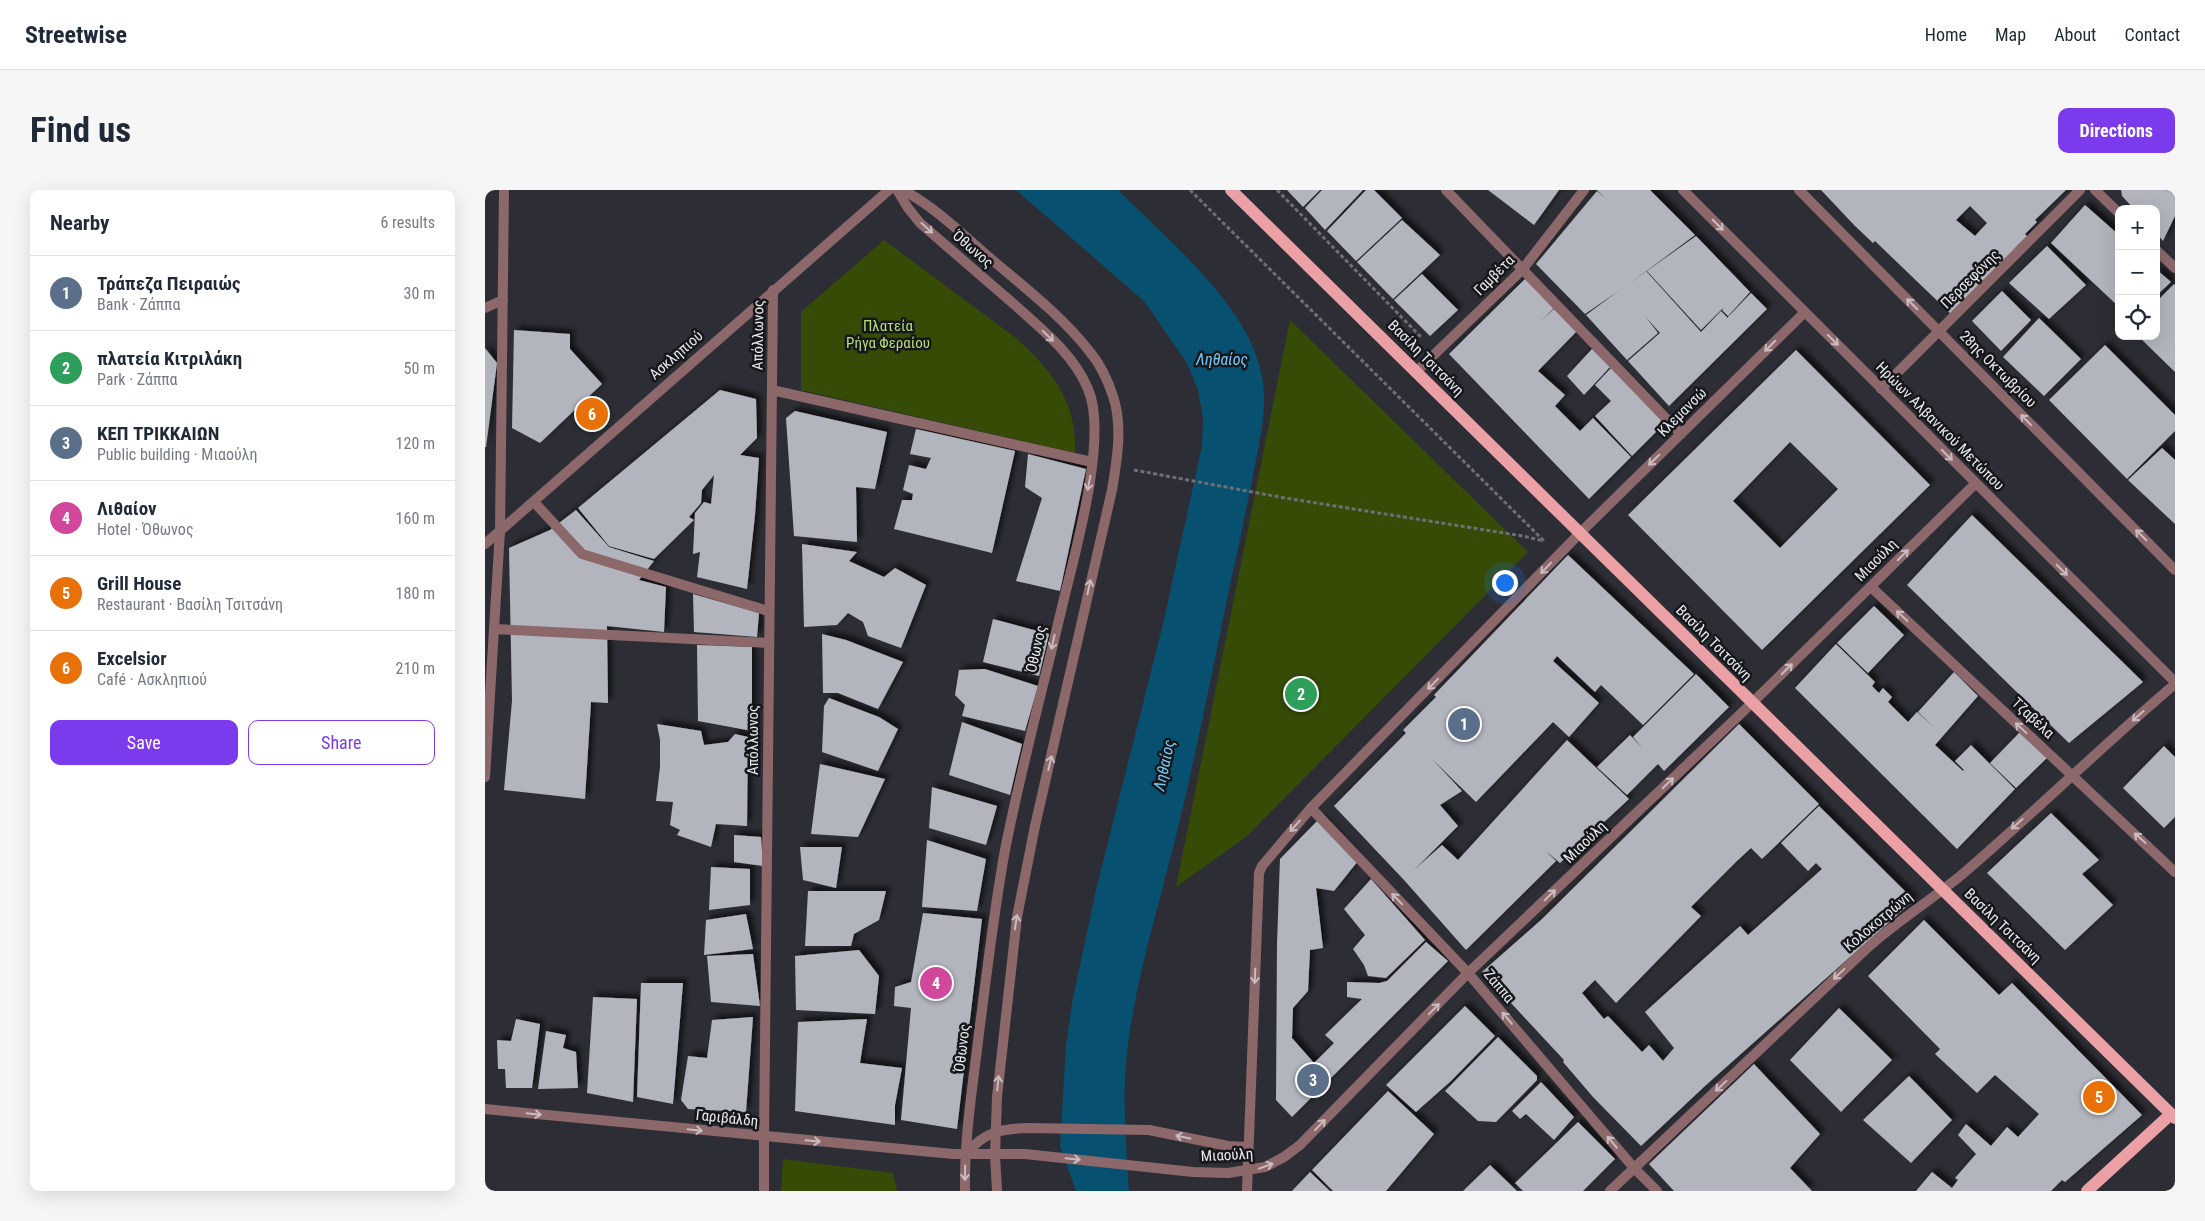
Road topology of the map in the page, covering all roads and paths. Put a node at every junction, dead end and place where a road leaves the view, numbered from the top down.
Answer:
1 (504, 190) edge
2 (889, 190) edge
3 (897, 190) edge
4 (903, 190) edge
5 (1190, 190) edge
6 (1231, 190) edge
7 (1277, 190) edge
8 (1446, 190) edge
9 (1584, 190) edge
10 (1683, 190) edge
11 (1799, 190) edge
12 (2080, 190) edge
13 (2095, 190) edge
14 (2115, 209) edge
15 (2160, 254) edge
16 (2175, 268) edge
17 (1522, 270) junction
18 (773, 290) junction
19 (503, 300) junction
20 (485, 308) edge
21 (1805, 312) junction
22 (1939, 331) junction
23 (1436, 352) junction
24 (1416, 372) junction
25 (1881, 389) junction
26 (772, 390) junction
27 (1681, 434) junction
28 (1092, 462) junction
29 (1116, 467) junction
30 (1976, 483) junction
31 (534, 502) junction
32 (500, 531) junction
33 (1580, 533) junction
34 (1523, 536) dead end
35 (485, 544) edge
36 (1545, 547) dead end
37 (2175, 570) edge
38 (1871, 587) junction
39 (769, 611) junction
40 (494, 628) junction
41 (768, 643) junction
42 (2175, 683) edge
43 (1752, 703) junction
44 (2071, 775) junction
45 (485, 776) edge
46 (1311, 808) junction
47 (2175, 872) edge
48 (1942, 889) junction
49 (1468, 974) junction
50 (485, 1109) edge
51 (2174, 1114) edge
52 (995, 1132) junction
53 (765, 1137) junction
54 (1248, 1147) junction
55 (1025, 1154) joint
56 (965, 1155) junction
57 (995, 1155) junction
58 (1634, 1168) junction
59 (1247, 1170) junction
60 (764, 1191) edge
61 (965, 1191) edge
62 (997, 1191) edge
63 (1247, 1191) edge
64 (1610, 1191) edge
65 (1657, 1191) edge
66 (2087, 1191) edge

1 - 19 street
2 - 18 street, Ασκληπιού
3 -> 28 street, Όθωνος
4 - 29 street
5 - 36 path
6 - 24 main road, Βασίλη Τσιτσάνη
7 - 23 path
8 - 17 street
9 - 17 street, Γαμβέτα
10 -> 21 street, Ηρώων Αλβανικού Μετώπου
22 -> 11 street, 28ης Οκτωβρίου
12 - 22 street, Περσεφόνης
13 - 14 street
15 - 16 street
17 - 23 street, Γαμβέτα
17 - 27 street
18 - 26 street, Απόλλωνος
18 - 31 street, Ασκληπιού
19 - 20 street
19 - 32 street
21 -> 25 street, Ηρώων Αλβανικού Μετώπου
21 -> 27 street, Κλεμανσώ
22 - 25 street, Περσεφόνης
37 -> 22 street, 28ης Οκτωβρίου
23 - 24 street, Γαμβέτα
24 - 33 main road, Βασίλη Τσιτσάνη
25 -> 30 street, Ηρώων Αλβανικού Μετώπου
26 - 28 street
26 - 39 street, Απόλλωνος
27 -> 33 street, Κλεμανσώ
28 -> 56 street, Όθωνος
29 - 34 path
52 -> 29 street
38 -> 30 street, Μιαούλη
30 -> 42 street, Ηρώων Αλβανικού Μετώπου
31 - 32 street, Ασκληπιού
31 - 39 street
32 - 35 street, Ασκληπιού
32 - 40 street
33 - 43 main road, Βασίλη Τσιτσάνη
33 -> 46 street, Κλεμανσώ
43 -> 38 street, Μιαούλη
44 -> 38 street, Τζαβέλα
39 - 41 street, Απόλλωνος
40 - 41 street
40 - 45 street
41 - 53 street, Απόλλωνος
42 -> 44 street, Κολοκοτρώνη
43 - 48 main road, Βασίλη Τσιτσάνη
49 -> 43 street, Μιαούλη
47 -> 44 street, Τζαβέλα
44 -> 48 street, Κολοκοτρώνη
49 -> 46 street, Ζάππα
46 -> 54 street, Κλεμανσώ
48 - 51 main road, Βασίλη Τσιτσάνη
48 -> 58 street, Κολοκοτρώνη
58 -> 49 street, Ζάππα
59 -> 49 street, Μιαούλη
50 -> 53 street, Γαριβάλδη
51 - 66 main road
54 -> 52 street
52 - 56 street
52 - 57 street
53 -> 56 street, Γαριβάλδη
53 - 60 street, Απόλλωνος
54 - 59 street, Κλεμανσώ
55 - 57 street, Γαριβάλδη
55 -> 59 street, Μιαούλη
56 - 57 street, Γαριβάλδη
56 -> 61 street, Όθωνος
57 - 62 street
58 - 64 street, Κολοκοτρώνη
58 - 65 street, Ζάππα
59 - 63 street, Κλεμανσώ

